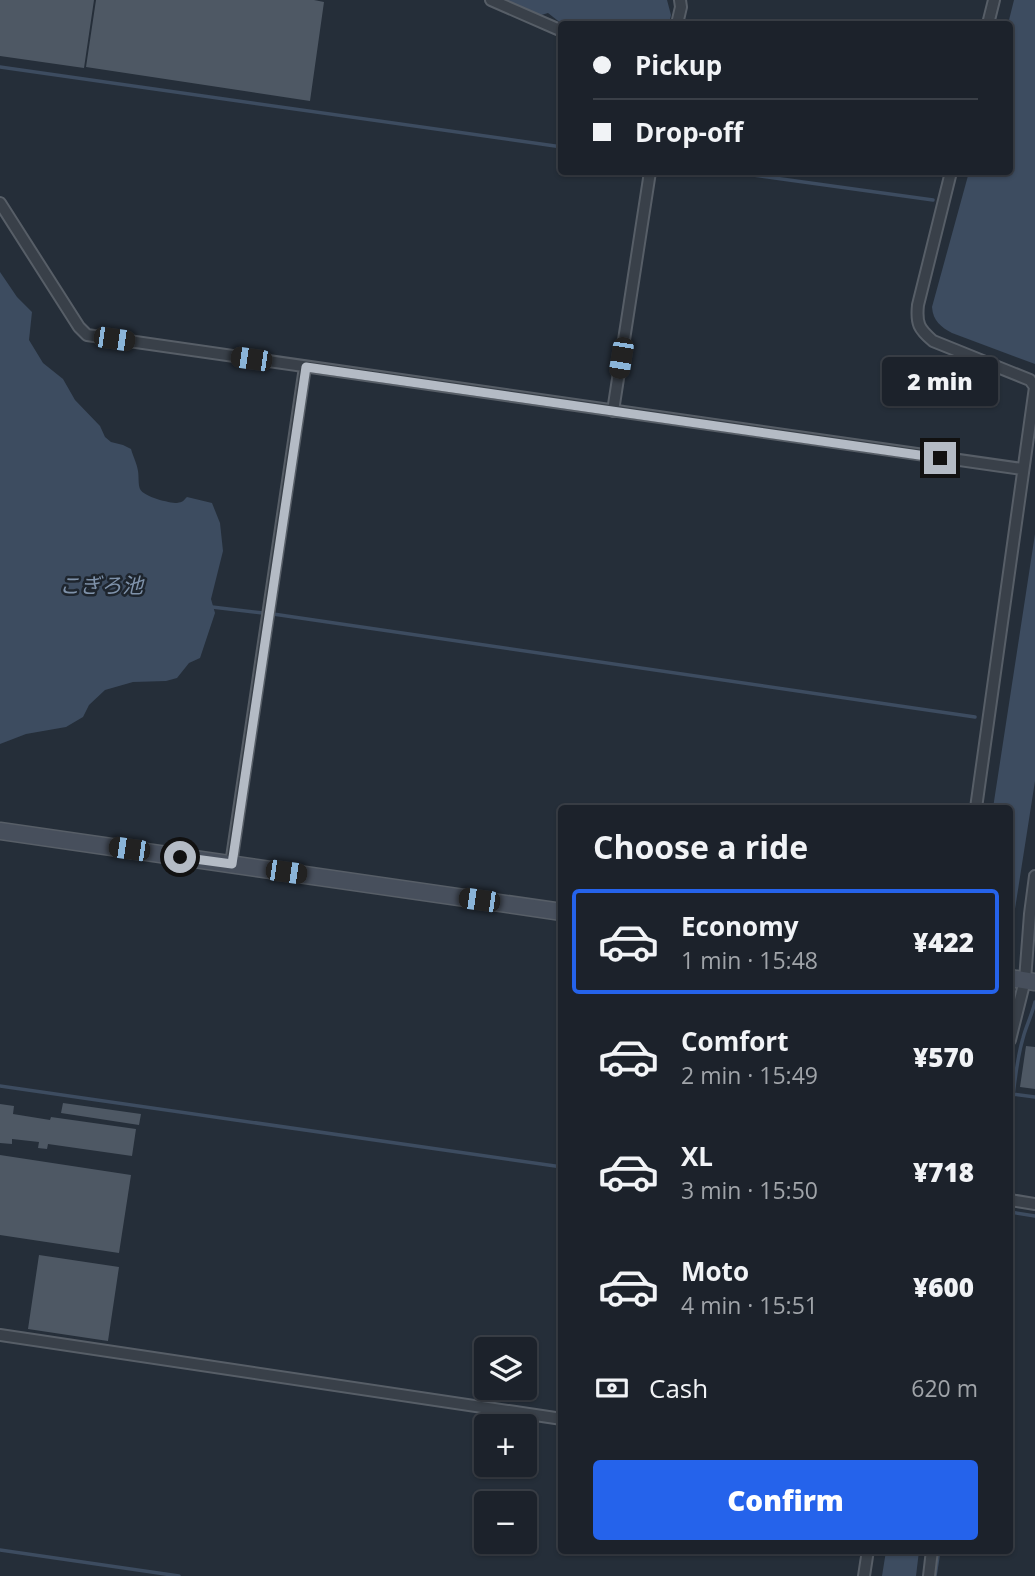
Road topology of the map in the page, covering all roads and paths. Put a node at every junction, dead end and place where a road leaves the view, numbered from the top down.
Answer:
1 (491, 0) edge
2 (680, 0) edge
3 (994, 0) edge
4 (678, 21) edge
5 (989, 21) edge
6 (558, 29) edge
7 (650, 175) edge
8 (950, 175) edge
9 (0, 203) edge
10 (306, 367) junction
11 (613, 411) junction
12 (1022, 469) junction
13 (976, 805) edge
14 (0, 831) edge
15 (232, 864) junction
16 (1035, 876) edge
17 (558, 911) edge
18 (1021, 980) edge
19 (1013, 1024) edge
20 (1013, 1200) edge
21 (1035, 1204) edge
22 (0, 1335) edge
23 (558, 1418) edge
24 (867, 1554) edge
25 (932, 1554) edge
26 (864, 1576) edge
27 (929, 1576) edge

1 - 6 street
2 - 4 street
3 - 5 street
7 - 11 street
8 - 12 street
9 - 10 street
10 - 11 street
10 - 15 street
11 - 12 street
12 - 13 street
14 - 15 street
15 - 17 street
16 - 18 street
18 - 19 street
20 - 21 street
22 - 23 street
24 - 26 street
25 - 27 street

